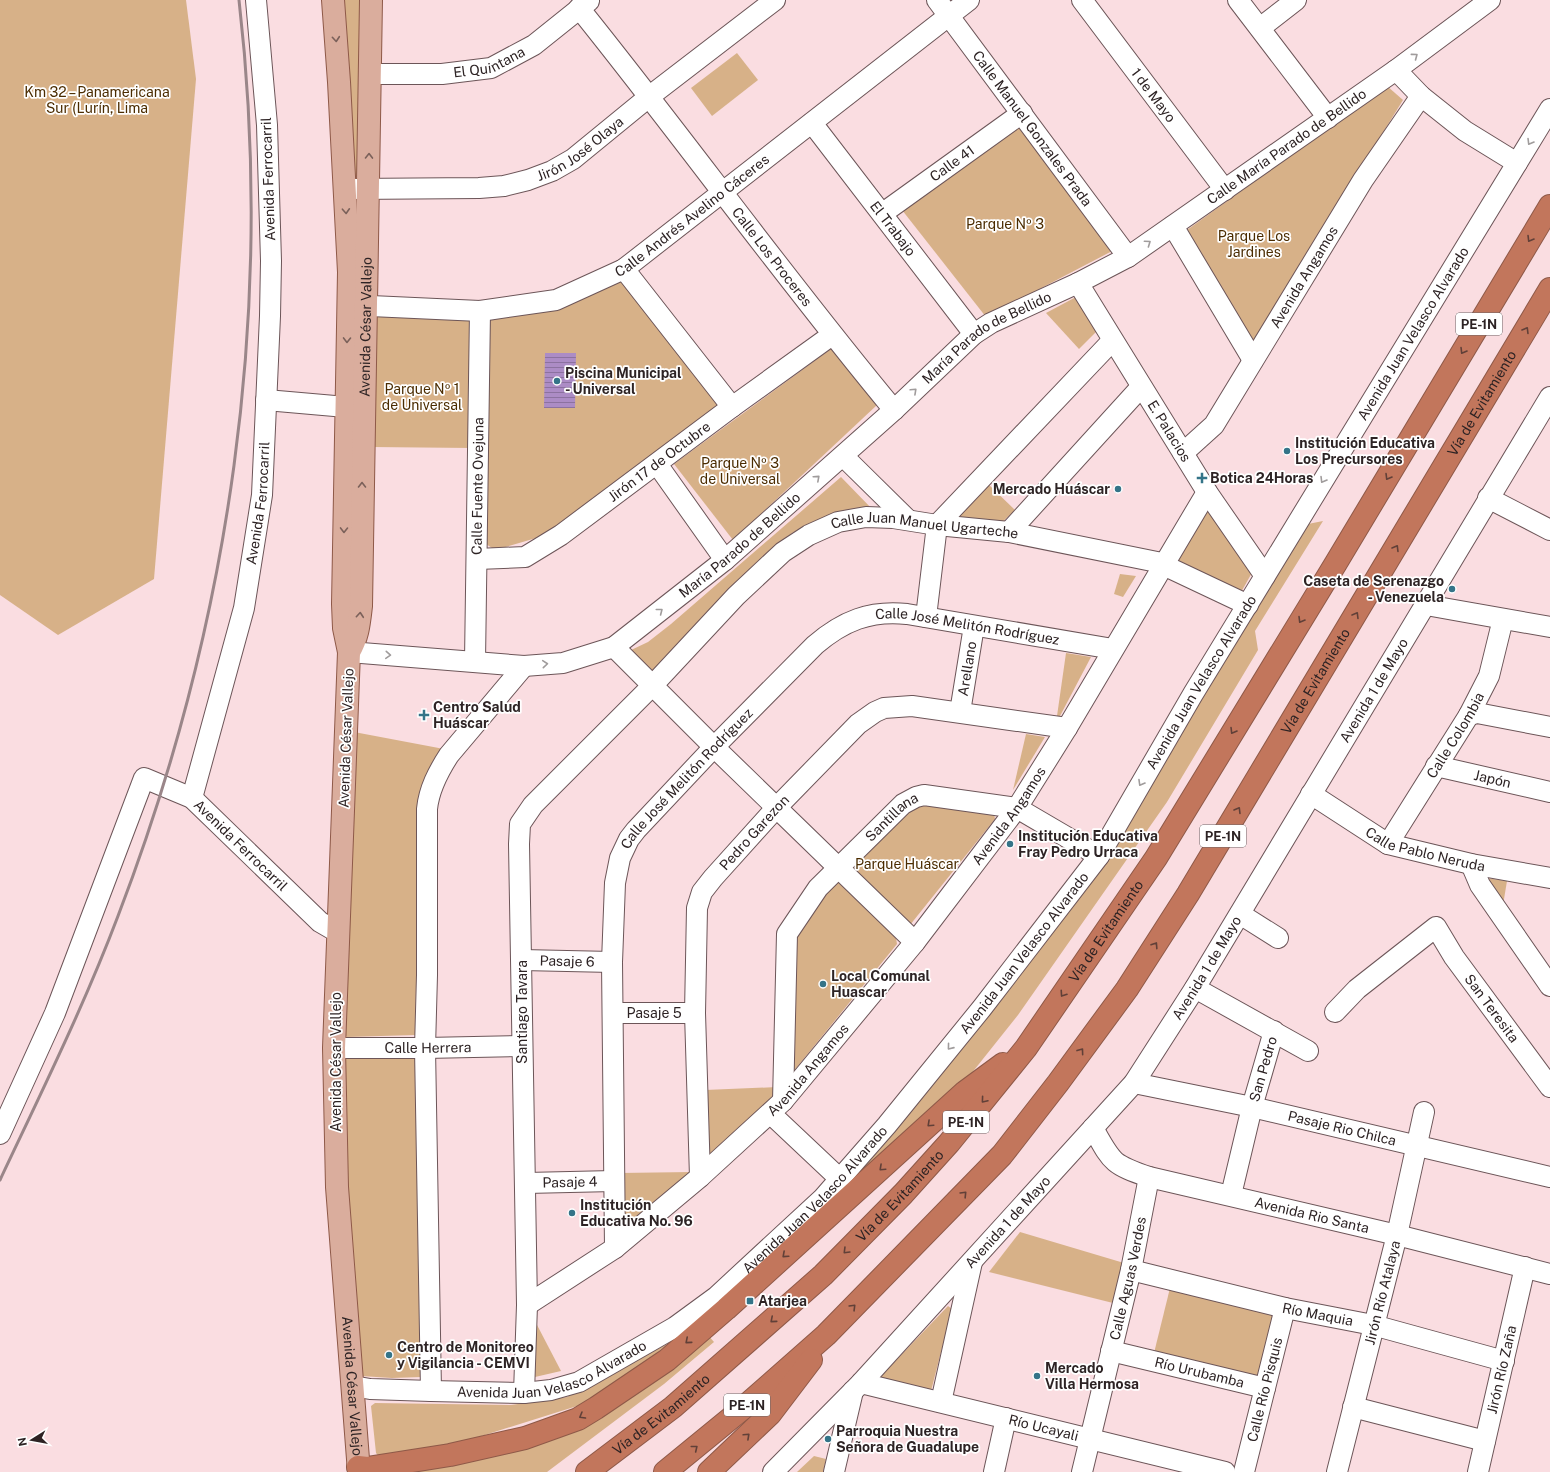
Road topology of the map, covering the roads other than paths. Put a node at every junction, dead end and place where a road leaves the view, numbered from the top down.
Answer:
1 (256, 0) edge
2 (333, 0) edge
3 (372, 0) edge
4 (775, 0) edge
5 (937, 0) edge
6 (969, 0) edge
7 (1082, 0) edge
8 (1238, 0) edge
9 (1296, 0) edge
10 (1490, 0) edge
11 (584, 4) edge
12 (950, 15) junction
13 (1260, 28) junction
14 (1396, 70) junction
15 (370, 74) junction
16 (650, 96) junction
17 (1421, 96) junction
18 (1550, 108) edge
19 (1022, 113) junction
20 (1328, 118) junction
21 (812, 123) junction
22 (1517, 163) junction
23 (345, 186) junction
24 (368, 190) junction
25 (1225, 190) junction
26 (722, 193) junction
27 (1550, 206) edge
28 (883, 213) junction
29 (1172, 226) junction
30 (1128, 257) junction
31 (624, 269) junction
32 (1078, 283) junction
33 (1550, 290) edge
34 (357, 306) junction
35 (480, 311) junction
36 (974, 334) junction
37 (832, 335) junction
38 (1112, 341) junction
39 (1253, 360) junction
40 (1141, 387) junction
41 (1550, 396) edge
42 (266, 400) junction
43 (732, 406) junction
44 (346, 407) junction
45 (894, 410) junction
46 (1183, 453) junction
47 (842, 456) junction
48 (657, 464) junction
49 (1207, 492) junction
50 (1488, 498) junction
51 (907, 519) junction
52 (937, 525) junction
53 (1550, 530) edge
54 (1009, 532) junction
55 (477, 559) junction
56 (725, 560) junction
57 (1163, 564) junction
58 (1265, 576) junction
59 (1248, 605) junction
60 (1426, 605) junction
61 (926, 617) junction
62 (1503, 619) junction
63 (974, 626) junction
64 (1550, 627) edge
65 (614, 647) junction
66 (1113, 649) junction
67 (349, 652) junction
68 (475, 661) junction
69 (524, 666) junction
70 (653, 685) junction
71 (960, 712) junction
72 (1469, 715) junction
73 (1550, 727) edge
74 (1067, 728) junction
75 (714, 747) junction
76 (1436, 766) junction
77 (1550, 792) edge
78 (1311, 794) junction
79 (192, 798) junction
80 (777, 807) junction
81 (1017, 808) junction
82 (1388, 844) junction
83 (1099, 856) junction
84 (1471, 864) junction
85 (840, 868) junction
86 (1550, 878) edge
87 (1240, 914) junction
88 (339, 933) junction
89 (1278, 938) dead end
90 (915, 942) junction
91 (522, 960) junction
92 (612, 962) junction
93 (1544, 969) edge
94 (1550, 986) edge
95 (1195, 988) junction
96 (1335, 1012) dead end
97 (613, 1013) junction
98 (695, 1013) junction
99 (1274, 1031) junction
100 (522, 1046) junction
101 (334, 1048) junction
102 (426, 1048) junction
103 (1026, 1048) junction
104 (1308, 1051) dead end
105 (1134, 1083) junction
106 (1550, 1087) edge
107 (1252, 1106) junction
108 (777, 1107) junction
109 (1424, 1112) dead end
110 (1093, 1128) junction
111 (0, 1134) edge
112 (1417, 1145) junction
113 (700, 1177) junction
114 (1149, 1177) junction
115 (1550, 1177) edge
116 (840, 1179) junction
117 (614, 1181) junction
118 (526, 1183) junction
119 (1231, 1195) junction
120 (1397, 1235) junction
121 (615, 1248) junction
122 (972, 1260) junction
123 (1525, 1267) junction
124 (1131, 1270) junction
125 (1550, 1274) edge
126 (527, 1305) junction
127 (1284, 1308) junction
128 (1373, 1325) junction
129 (826, 1335) junction
130 (1111, 1351) junction
131 (1504, 1361) junction
132 (353, 1386) junction
133 (857, 1387) junction
134 (1265, 1388) junction
135 (431, 1391) junction
136 (524, 1393) junction
137 (941, 1402) junction
138 (1353, 1407) junction
139 (1006, 1418) junction
140 (1090, 1439) junction
141 (1485, 1441) junction
142 (359, 1470) edge
143 (587, 1472) edge
144 (665, 1472) edge
145 (709, 1472) edge
146 (773, 1472) edge
147 (834, 1472) edge
148 (994, 1472) edge
149 (1082, 1472) edge
150 (1225, 1472) edge
151 (1244, 1472) edge
152 (1337, 1472) edge
153 (1478, 1472) edge

1 - 42 street, Avenida Ferrocarril
2 -> 23 main road, Avenida César Vallejo
3 - 15 main road, Avenida César Vallejo
4 - 16 street, Jirón José Olaya
5 - 12 street, Calle Manuel Gonzales Prada
6 - 12 street, Calle Andrés Avelino Cáceres
7 - 25 street, 1 de Mayo
8 - 13 street
9 - 13 street
14 -> 10 street, Calle María Parado de Bellido
11 - 15 street, El Quintana
11 - 16 street, Calle Los Proceres
12 - 19 street, Calle Manuel Gonzales Prada
12 - 21 street, Calle Andrés Avelino Cáceres
13 - 20 street
14 - 17 street
14 - 20 street, Calle María Parado de Bellido
24 -> 15 main road, Avenida César Vallejo
16 - 24 street, Jirón José Olaya
16 - 26 street, Calle Los Proceres
17 - 22 street
17 - 39 street, Avenida Angamos
18 -> 22 street, Avenida Juan Velasco Alvarado
19 - 28 street, Calle 41
19 - 30 street, Calle Manuel Gonzales Prada
20 - 25 street, Calle María Parado de Bellido
21 - 26 street, Calle Andrés Avelino Cáceres
21 - 28 street, El Trabajo
22 -> 58 street, Avenida Juan Velasco Alvarado
23 - 24 street, Jirón José Olaya
23 -> 34 main road, Avenida César Vallejo
24 - 34 main road, Avenida César Vallejo
25 - 29 street, Calle María Parado de Bellido
26 - 31 street, Calle Andrés Avelino Cáceres
26 - 37 street, Calle Los Proceres
27 -> 103 highway, Vía de Evitamiento / PE-1N
28 - 36 street, El Trabajo
30 -> 29 street, Calle María Parado de Bellido
29 - 39 street
30 - 32 street, Calle María Parado de Bellido
31 - 35 street, Calle Andrés Avelino Cáceres
31 - 43 street
32 - 36 street, María Parado de Bellido
32 - 38 street, E. Palacios
129 -> 33 highway, Vía de Evitamiento / PE-1N
34 - 35 street, Calle Andrés Avelino Cáceres
34 -> 44 main road, Avenida César Vallejo
67 -> 34 main road, Avenida César Vallejo
35 - 55 street, Calle Fuente Ovejuna
45 -> 36 street, María Parado de Bellido
37 - 43 street, Jirón 17 de Octubre
37 - 45 street, Calle Los Proceres
38 - 40 street, E. Palacios
38 - 52 street
39 - 46 street, Avenida Angamos
40 - 46 street, E. Palacios
40 - 54 street
41 - 50 street, Avenida 1 de Mayo
42 - 44 street
42 - 79 street, Avenida Ferrocarril
43 - 48 street, Jirón 17 de Octubre
44 -> 67 main road, Avenida César Vallejo
45 - 47 street, María Parado de Bellido
46 - 49 street, E. Palacios
47 - 51 street
56 -> 47 street, María Parado de Bellido
48 - 55 street, Jirón 17 de Octubre
48 - 56 street
49 - 57 street, Avenida Angamos
49 - 58 street, E. Palacios
50 - 53 street
50 - 60 street, Avenida 1 de Mayo
51 - 52 street, Calle Juan Manuel Ugarteche
51 - 70 street, Calle Juan Manuel Ugarteche
52 - 54 street, Calle Juan Manuel Ugarteche
52 - 61 street
54 - 57 street, Calle Juan Manuel Ugarteche
55 - 68 street, Calle Fuente Ovejuna
65 -> 56 street, María Parado de Bellido
57 - 59 street, Calle Juan Manuel Ugarteche
57 - 66 street, Avenida Angamos
58 - 59 street, Avenida Juan Velasco Alvarado
59 -> 83 street, Avenida Juan Velasco Alvarado
60 - 62 street
60 - 78 street, Avenida 1 de Mayo
61 - 63 street, Calle José Melitón Rodríguez
61 - 75 street, Calle José Melitón Rodríguez
62 - 64 street
62 - 72 street, Calle Colombia
63 - 66 street, Calle José Melitón Rodríguez
63 - 71 street, Arellano
69 -> 65 street, María Parado de Bellido
65 - 70 street
66 - 74 street, Avenida Angamos
67 -> 68 street, María Parado de Bellido
67 - 88 main road, Avenida César Vallejo
68 - 69 street, María Parado de Bellido
69 - 102 street
70 - 75 street
70 - 91 street, Santiago Tavara
71 - 74 street, Pedro Garezon
71 - 80 street, Pedro Garezon
72 - 73 street
72 - 76 street, Calle Colombia
74 - 81 street, Avenida Angamos
75 - 80 street
75 - 92 street, Calle José Melitón Rodríguez
76 - 77 street, Japón
76 - 82 street, Calle Colombia
78 - 82 street, Calle Pablo Neruda
78 - 87 street, Avenida 1 de Mayo
79 - 88 street, Avenida Ferrocarril
79 - 111 street
80 - 85 street
80 - 98 street, Pedro Garezon
81 - 83 street, Santillana
81 - 85 street, Santillana
81 - 90 street, Avenida Angamos
82 - 84 street, Calle Pablo Neruda
83 -> 116 street, Avenida Juan Velasco Alvarado
84 - 86 street, Calle Pablo Neruda
84 - 93 street
85 - 90 street
85 - 108 street, Santillana
87 - 89 street
87 - 95 street, Avenida 1 de Mayo
88 - 101 main road, Avenida César Vallejo
90 - 108 street, Avenida Angamos
91 - 92 street, Pasaje 6
91 - 100 street, Santiago Tavara
92 - 97 street, Calle José Melitón Rodríguez
93 - 94 street
95 - 99 street, San Pedro
95 - 105 street, Avenida 1 de Mayo
96 - 106 street, San Teresita
97 - 98 street, Pasaje 5
97 - 117 street, Calle José Melitón Rodríguez
98 - 113 street, Pedro Garezon
99 - 104 street
99 - 107 street, San Pedro
100 - 102 street, Calle Herrera
100 - 118 street, Santiago Tavara
101 - 102 street, Calle Herrera
101 - 132 main road, Avenida César Vallejo
102 - 135 street
103 -> 142 highway
103 -> 143 highway, Vía de Evitamiento / PE-1N
105 - 107 street, Pasaje Rio Chilca
105 - 110 street, Avenida 1 de Mayo
107 - 112 street, Pasaje Rio Chilca
107 - 119 street, San Pedro
108 - 113 street, Avenida Angamos
108 - 116 street
109 - 112 street, Jirón Río Atalaya
110 - 114 street, Avenida Rio Santa
110 - 122 street, Avenida 1 de Mayo
112 - 115 street, Pasaje Rio Chilca
112 - 120 street, Jirón Río Atalaya
113 - 121 street, Avenida Angamos
114 - 119 street, Avenida Rio Santa
114 - 124 street, Calle Aguas Verdes
116 - 136 street, Avenida Juan Velasco Alvarado
117 - 118 street, Pasaje 4
117 - 121 street, Calle José Melitón Rodríguez
118 - 126 street, Santiago Tavara
119 - 120 street, Avenida Rio Santa
120 - 123 street, Avenida Rio Santa
120 - 128 street, Jirón Río Atalaya
121 - 126 street, Avenida Angamos
122 - 133 street, Avenida 1 de Mayo
122 - 137 street
123 - 125 street, Avenida Rio Santa
123 - 131 street, Jirón Río Zaña
124 - 127 street, Río Maquia
124 - 130 street, Calle Aguas Verdes
126 - 136 street, Santiago Tavara
127 - 128 street, Río Maquia
127 - 134 street, Calle Río Pisquis
128 - 131 street, Río Maquia
128 - 138 street, Jirón Río Atalaya
144 -> 129 highway, Vía de Evitamiento / PE-1N
145 -> 129 highway
130 - 134 street, Río Urubamba
130 - 140 street, Calle Aguas Verdes
131 - 141 street, Jirón Río Zaña
132 - 135 street, Avenida Juan Velasco Alvarado
132 - 142 main road, Avenida César Vallejo
133 - 137 street, Río Ucayali
133 - 146 street, Avenida 1 de Mayo
133 - 147 street
134 - 151 street, Calle Río Pisquis
135 - 136 street, Avenida Juan Velasco Alvarado
137 - 139 street, Río Ucayali
138 - 141 street
138 - 152 street, Jirón Río Atalaya
139 - 140 street, Río Ucayali
139 - 148 street
140 - 149 street, Calle Aguas Verdes
140 - 150 street, Río Ucayali
141 - 153 street, Jirón Río Zaña

